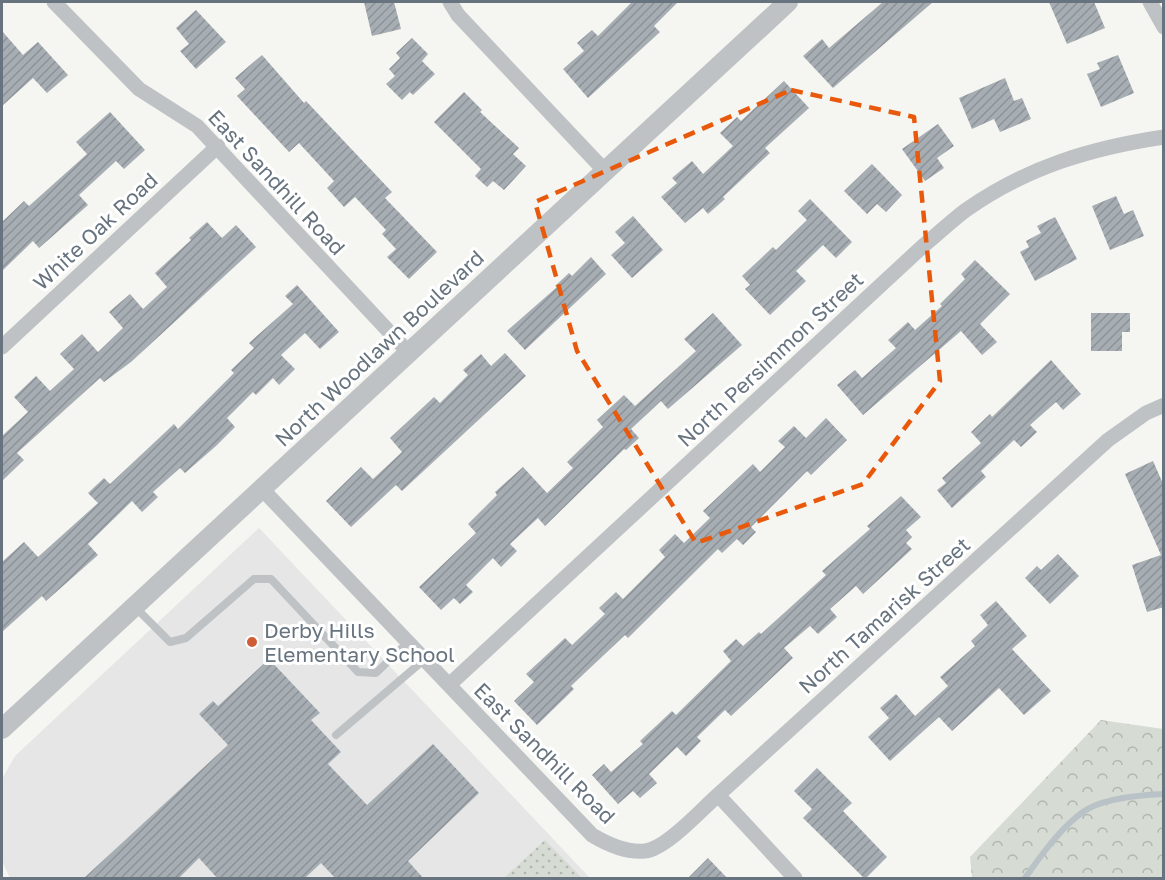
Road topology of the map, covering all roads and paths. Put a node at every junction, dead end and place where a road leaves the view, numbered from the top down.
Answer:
1 (54, 2) edge
2 (450, 2) edge
3 (788, 2) edge
4 (1150, 2) edge
5 (1164, 27) edge
6 (1164, 136) edge
7 (218, 146) junction
8 (605, 171) junction
9 (2, 347) edge
10 (409, 353) junction
11 (1164, 405) edge
12 (262, 489) junction
13 (135, 607) junction
14 (408, 642) junction
15 (424, 659) junction
16 (449, 685) junction
17 (2, 729) edge
18 (336, 735) dead end
19 (718, 795) junction
20 (632, 850) joint
21 (795, 879) edge

1 - 7 street, East Sandhill Road
2 - 8 street
3 - 8 street, North Woodlawn Boulevard
4 - 5 street
6 - 16 street, North Persimmon Street
7 - 9 street, White Oak Road
7 - 10 street, East Sandhill Road
8 - 10 street, North Woodlawn Boulevard
10 - 12 street, North Woodlawn Boulevard
11 - 19 street, North Tamarisk Street
12 - 13 street, North Woodlawn Boulevard
12 - 14 street, East Sandhill Road
13 - 14 lane
13 - 17 street, North Woodlawn Boulevard
14 - 15 street, East Sandhill Road
15 - 16 street, East Sandhill Road
15 - 18 lane
16 - 20 street, East Sandhill Road
19 - 20 street, North Tamarisk Street
19 - 21 street

